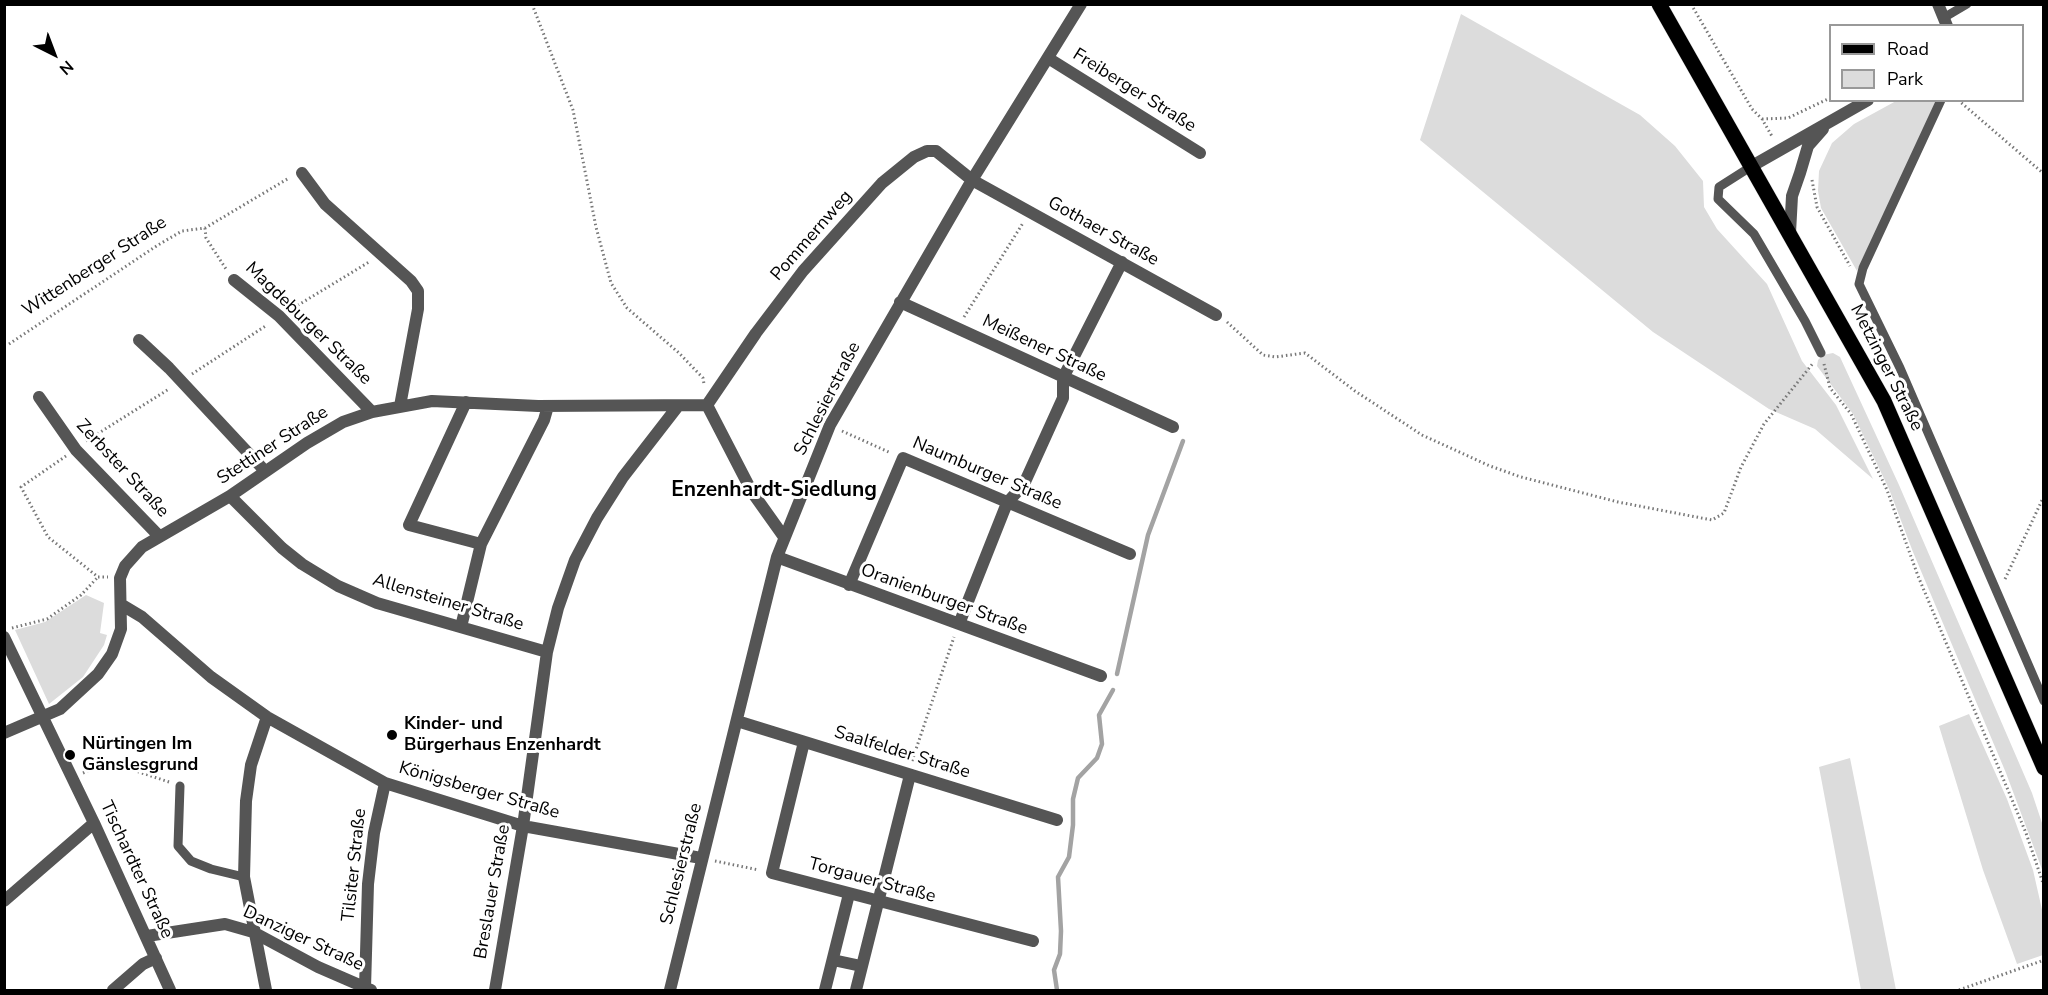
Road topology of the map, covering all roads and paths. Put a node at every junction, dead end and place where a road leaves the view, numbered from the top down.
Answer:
1 (532, 4) edge
2 (1081, 4) edge
3 (1659, 4) edge
4 (1691, 4) edge
5 (1938, 4) edge
6 (1967, 4) edge
7 (1946, 21) edge
8 (1048, 58) junction
9 (1829, 98) edge
10 (1865, 102) edge
11 (1940, 102) edge
12 (1960, 102) edge
13 (1828, 123) junction
14 (1200, 153) dead end
15 (1752, 166) junction
16 (302, 173) joint
17 (1800, 173) junction
18 (2043, 174) edge
19 (972, 180) junction
20 (1030, 212) junction
21 (205, 228) junction
22 (1790, 233) junction
23 (379, 253) junction
24 (1122, 262) junction
25 (234, 280) joint
26 (1859, 284) junction
27 (900, 302) junction
28 (300, 305) dead end
29 (1216, 315) joint
30 (957, 328) junction
31 (261, 329) dead end
32 (139, 340) dead end
33 (9, 344) dead end
34 (1821, 353) junction
35 (196, 370) dead end
36 (1064, 378) junction
37 (168, 390) dead end
38 (39, 397) dead end
39 (466, 402) junction
40 (678, 405) junction
41 (707, 405) junction
42 (400, 406) junction
43 (548, 406) junction
44 (372, 412) junction
45 (830, 425) junction
46 (1173, 427) dead end
47 (89, 438) dead end
48 (903, 458) junction
49 (62, 459) dead end
50 (265, 471) junction
51 (230, 496) junction
52 (2043, 496) edge
53 (1007, 503) junction
54 (159, 536) junction
55 (784, 537) junction
56 (481, 544) junction
57 (1130, 554) dead end
58 (777, 557) junction
59 (98, 577) junction
60 (120, 578) junction
61 (849, 585) junction
62 (1997, 591) junction
63 (122, 605) junction
64 (959, 624) junction
65 (461, 627) junction
66 (4, 630) edge
67 (4, 637) edge
68 (547, 652) junction
69 (1101, 676) dead end
70 (2043, 701) edge
71 (42, 716) junction
72 (267, 717) junction
73 (737, 721) junction
74 (4, 733) edge
75 (804, 742) junction
76 (2043, 768) edge
77 (910, 775) junction
78 (73, 778) junction
79 (385, 783) junction
80 (180, 786) joint
81 (1057, 820) dead end
82 (94, 823) junction
83 (523, 826) junction
84 (701, 858) junction
85 (772, 873) junction
86 (244, 877) junction
87 (2043, 886) edge
88 (849, 894) junction
89 (876, 900) junction
90 (4, 901) edge
91 (253, 932) junction
92 (147, 936) junction
93 (1033, 941) dead end
94 (156, 958) junction
95 (833, 960) junction
96 (2043, 960) edge
97 (861, 966) junction
98 (368, 989) edge
99 (113, 990) edge
100 (170, 990) edge
101 (266, 990) edge
102 (495, 990) edge
103 (670, 990) edge
104 (825, 990) edge
105 (856, 990) edge
106 (1959, 990) edge

1 - 41 path
2 - 8 street, Schlesierstraße
3 - 15 main road, Metzinger Straße
4 - 9 path
5 - 7 street
6 - 7 lane
8 - 14 street, Freiberger Straße
8 - 19 street, Schlesierstraße
10 - 13 street
11 - 26 lane
12 - 18 path
13 - 15 street
13 - 17 street
15 - 22 main road, Metzinger Straße
15 - 34 lane
16 - 21 path, Wittenberger Straße
16 - 23 street
17 - 22 street
17 - 26 path
19 - 20 street, Gothaer Straße
19 - 27 street, Schlesierstraße
19 - 41 street, Pommernweg
20 - 24 street, Gothaer Straße
20 - 30 path
21 - 25 path, Magdeburger Straße
21 - 33 path, Wittenberger Straße
22 - 76 main road, Metzinger Straße
23 - 28 path
23 - 42 street
24 - 29 street, Gothaer Straße
24 - 36 street
25 - 44 street, Magdeburger Straße
26 - 62 lane
27 - 30 street, Meißener Straße
27 - 45 street, Schlesierstraße
29 - 34 path
30 - 36 street, Meißener Straße
31 - 35 path
32 - 50 street
34 - 87 path
36 - 46 street, Meißener Straße
36 - 53 street
37 - 47 path
38 - 54 street, Zerbster Straße
39 - 42 street, Stettiner Straße
39 - 43 street, Stettiner Straße
39 - 56 street
40 - 41 street, Stettiner Straße
40 - 43 street, Stettiner Straße
40 - 68 street, Breslauer Straße
41 - 55 street
42 - 44 street, Stettiner Straße
43 - 56 street
44 - 50 street, Stettiner Straße
45 - 48 path, Naumburger Straße
45 - 55 street, Schlesierstraße
48 - 53 street, Naumburger Straße
48 - 61 street
49 - 59 path
50 - 51 street, Stettiner Straße
51 - 54 street, Stettiner Straße
51 - 65 street, Allensteiner Straße
52 - 62 path
53 - 57 street, Naumburger Straße
53 - 64 street
54 - 60 street, Stettiner Straße
55 - 58 street, Schlesierstraße
56 - 65 street
58 - 61 street, Oranienburger Straße
58 - 73 street, Schlesierstraße
59 - 60 path
59 - 66 path
60 - 63 street
61 - 64 street, Oranienburger Straße
62 - 70 lane
63 - 71 street
63 - 72 street, Königsberger Straße
64 - 69 street, Oranienburger Straße
64 - 77 path
65 - 68 street, Allensteiner Straße
67 - 71 street, Tischardter Straße
68 - 83 street, Breslauer Straße
71 - 74 street
71 - 78 street, Tischardter Straße
72 - 79 street, Königsberger Straße
72 - 86 street
73 - 75 street, Saalfelder Straße
73 - 84 street, Schlesierstraße
75 - 77 street, Saalfelder Straße
75 - 85 street
77 - 81 street, Saalfelder Straße
77 - 89 street
78 - 80 path
78 - 82 street, Tischardter Straße
79 - 83 street, Königsberger Straße
79 - 98 street, Tilsiter Straße
80 - 86 lane
82 - 90 street
82 - 92 street, Tischardter Straße
83 - 84 street, Königsberger Straße
83 - 102 street, Breslauer Straße
84 - 85 path
84 - 103 street, Schlesierstraße
85 - 88 street, Torgauer Straße
86 - 91 street
88 - 89 street, Torgauer Straße
88 - 95 street
89 - 93 street, Torgauer Straße
89 - 97 street
91 - 92 street, Danziger Straße
91 - 98 street, Danziger Straße
91 - 101 street
92 - 94 street, Tischardter Straße
94 - 99 street
94 - 100 street, Tischardter Straße
95 - 97 street
95 - 104 street
96 - 106 path
97 - 105 street

